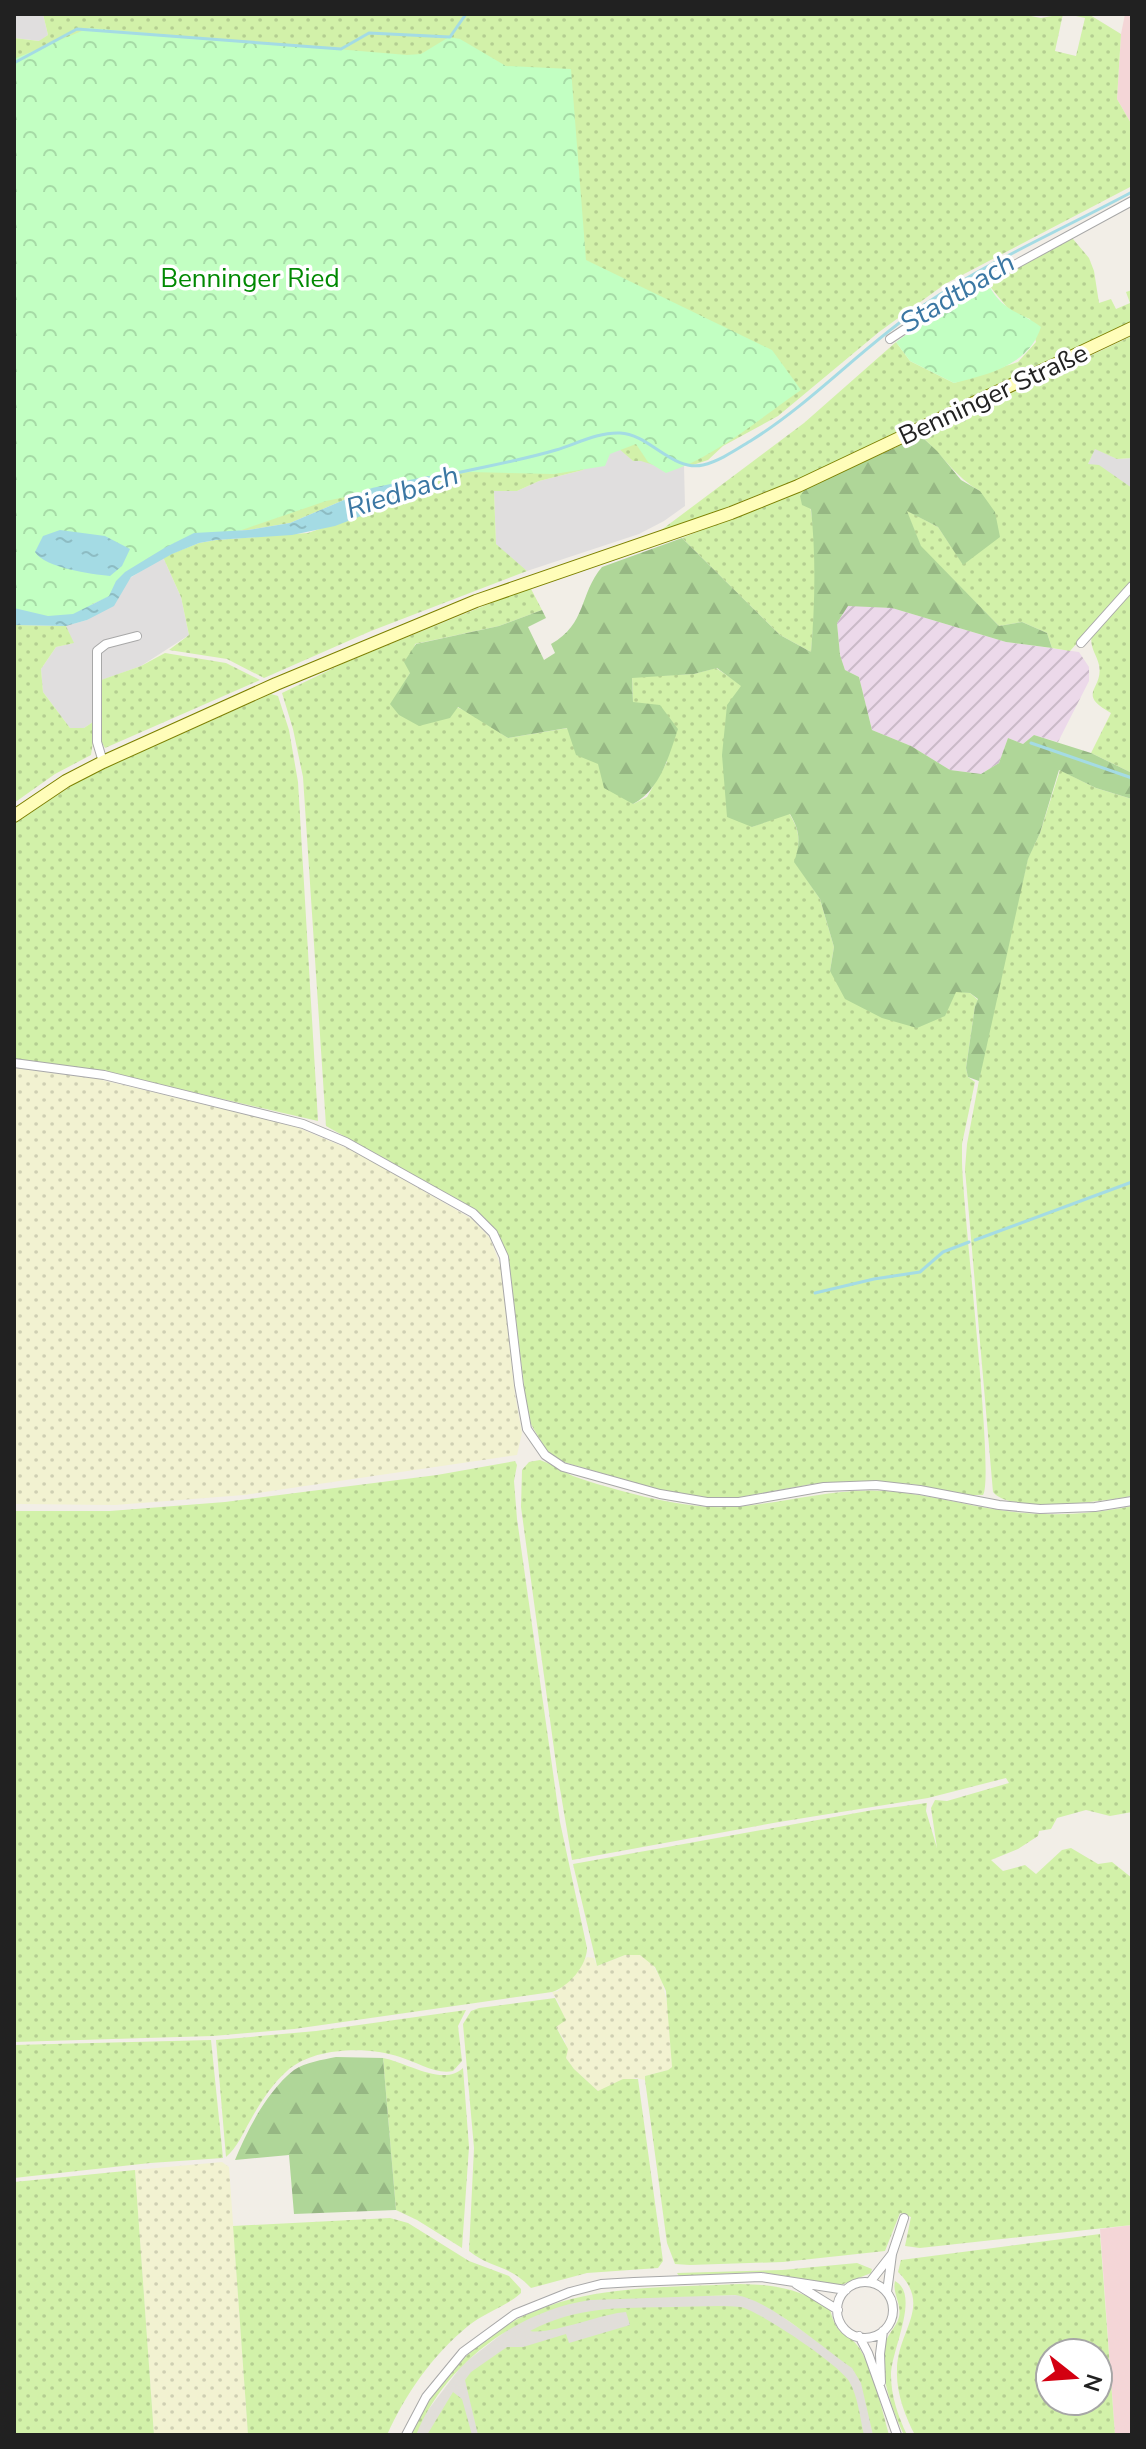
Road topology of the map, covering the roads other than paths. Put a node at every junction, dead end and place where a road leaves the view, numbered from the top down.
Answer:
1 (1132, 201) edge
2 (1132, 328) edge
3 (890, 339) dead end
4 (1132, 586) edge
5 (137, 636) dead end
6 (1081, 643) dead end
7 (103, 762) junction
8 (14, 816) edge
9 (14, 1063) edge
10 (1132, 1501) edge
11 (904, 2218) dead end
12 (892, 2254) junction
13 (870, 2282) junction
14 (795, 2284) junction
15 (846, 2290) junction
16 (887, 2292) junction
17 (838, 2310) junction
18 (883, 2331) junction
19 (859, 2336) junction
20 (881, 2387) junction
21 (406, 2435) edge
22 (897, 2435) edge

1 - 3 street
2 - 7 main road, Benninger Straße
4 - 6 street
5 - 7 street
7 - 8 main road, Benninger Straße
9 - 10 street
11 - 12 street
12 - 13 street
12 - 16 street
13 - 15 street
13 - 16 street
14 - 15 street
14 - 17 street
14 - 21 street
15 - 17 street
16 - 18 street
17 - 19 street
18 - 19 street
18 - 20 street
19 - 20 street
20 - 22 street

